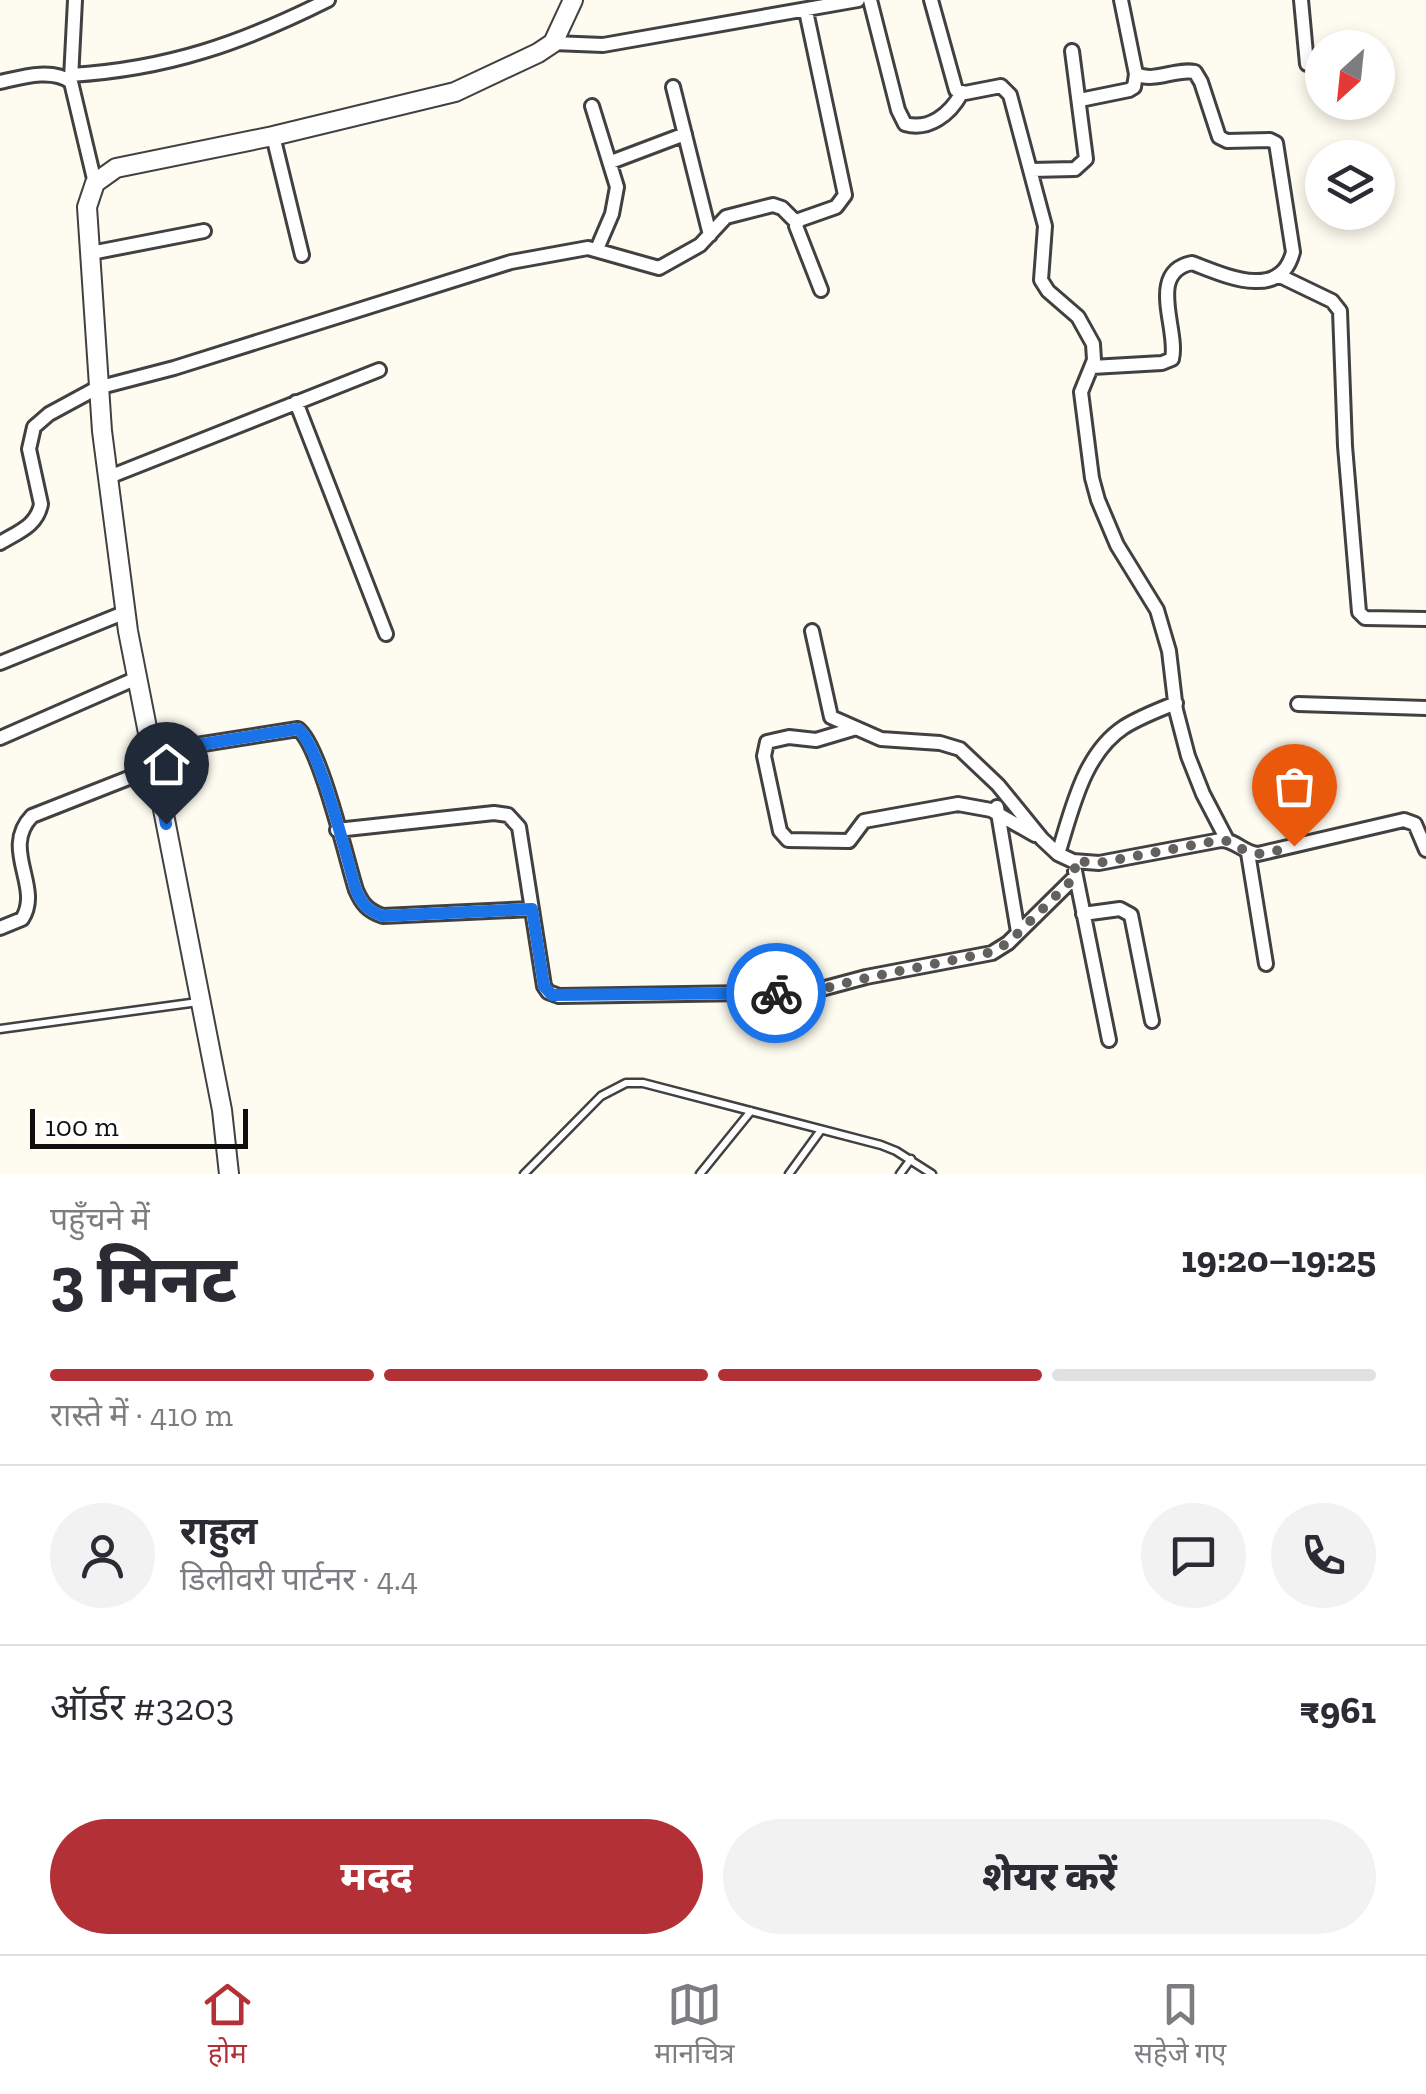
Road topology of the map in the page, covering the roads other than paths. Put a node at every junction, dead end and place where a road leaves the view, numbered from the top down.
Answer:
1 (75, 0) edge
2 (328, 0) edge
3 (573, 0) edge
4 (858, 0) edge
5 (870, 0) edge
6 (931, 0) edge
7 (1121, 0) edge
8 (1302, 0) edge
9 (806, 11) junction
10 (1305, 38) edge
11 (553, 43) junction
12 (1072, 50) dead end
13 (1136, 74) junction
14 (71, 79) junction
15 (0, 82) edge
16 (673, 87) dead end
17 (961, 94) junction
18 (1080, 100) junction
19 (592, 106) dead end
20 (685, 134) junction
21 (273, 136) junction
22 (610, 162) junction
23 (1030, 170) junction
24 (96, 182) junction
25 (797, 223) junction
26 (204, 231) dead end
27 (710, 235) junction
28 (598, 249) junction
29 (91, 253) junction
30 (302, 254) dead end
31 (1278, 275) junction
32 (821, 290) dead end
33 (1092, 367) junction
34 (379, 370) dead end
35 (98, 388) junction
36 (296, 402) junction
37 (109, 477) junction
38 (0, 543) edge
39 (126, 612) junction
40 (1426, 619) edge
41 (812, 631) dead end
42 (386, 634) dead end
43 (0, 663) edge
44 (137, 678) junction
45 (1176, 703) junction
46 (1298, 704) dead end
47 (1426, 708) edge
48 (852, 730) junction
49 (0, 738) edge
50 (153, 760) junction
51 (1003, 792) junction
52 (996, 813) junction
53 (1421, 823) edge
54 (338, 830) junction
55 (1042, 838) junction
56 (1227, 840) junction
57 (1426, 850) edge
58 (1248, 853) junction
59 (1058, 854) junction
60 (1075, 868) junction
61 (532, 909) junction
62 (1083, 914) junction
63 (0, 928) edge
64 (1018, 932) junction
65 (1266, 964) dead end
66 (200, 1002) junction
67 (1152, 1021) dead end
68 (0, 1029) edge
69 (1109, 1040) dead end
70 (751, 1112) junction
71 (821, 1130) junction
72 (911, 1159) junction
73 (229, 1174) edge
74 (524, 1174) edge
75 (700, 1174) edge
76 (789, 1174) edge
77 (900, 1174) edge
78 (932, 1174) edge

1 - 14 street
2 - 14 street
3 - 11 street
4 - 9 street
5 - 17 street
6 - 17 street
7 - 13 street
8 - 10 street
9 - 11 street
9 - 25 street
11 - 21 street
12 - 18 street
13 - 18 street
13 - 31 street
14 - 15 street
14 - 24 street
16 - 20 street
17 - 23 street
18 - 23 street
19 - 22 street
20 - 22 street
20 - 27 street
21 - 24 street
21 - 30 street
22 - 28 street
23 - 33 street
24 - 29 street
25 - 27 street
25 - 32 street
26 - 29 street
27 - 28 street
28 - 35 street
29 - 35 street
31 - 33 street
31 - 40 street
33 - 45 street
34 - 36 street
35 - 37 street
35 - 38 street
36 - 37 street
36 - 42 street
37 - 39 street
39 - 43 street
39 - 44 street
41 - 48 street
44 - 49 street
44 - 50 street
45 - 56 street
45 - 59 street
46 - 47 street
48 - 51 street
48 - 52 street
50 - 54 street
50 - 63 street
50 - 66 street
51 - 52 street
51 - 55 street
52 - 55 street
52 - 64 street
53 - 57 street
53 - 58 street
54 - 61 street
54 - 61 street
55 - 59 street
56 - 58 street
56 - 60 street
58 - 65 street
59 - 60 street
60 - 62 street
60 - 64 street
61 - 64 street
62 - 67 street
62 - 69 street
66 - 68 lane
66 - 73 street
70 - 71 lane
70 - 74 lane
70 - 75 lane
71 - 72 lane
71 - 76 lane
72 - 77 lane
72 - 78 lane

